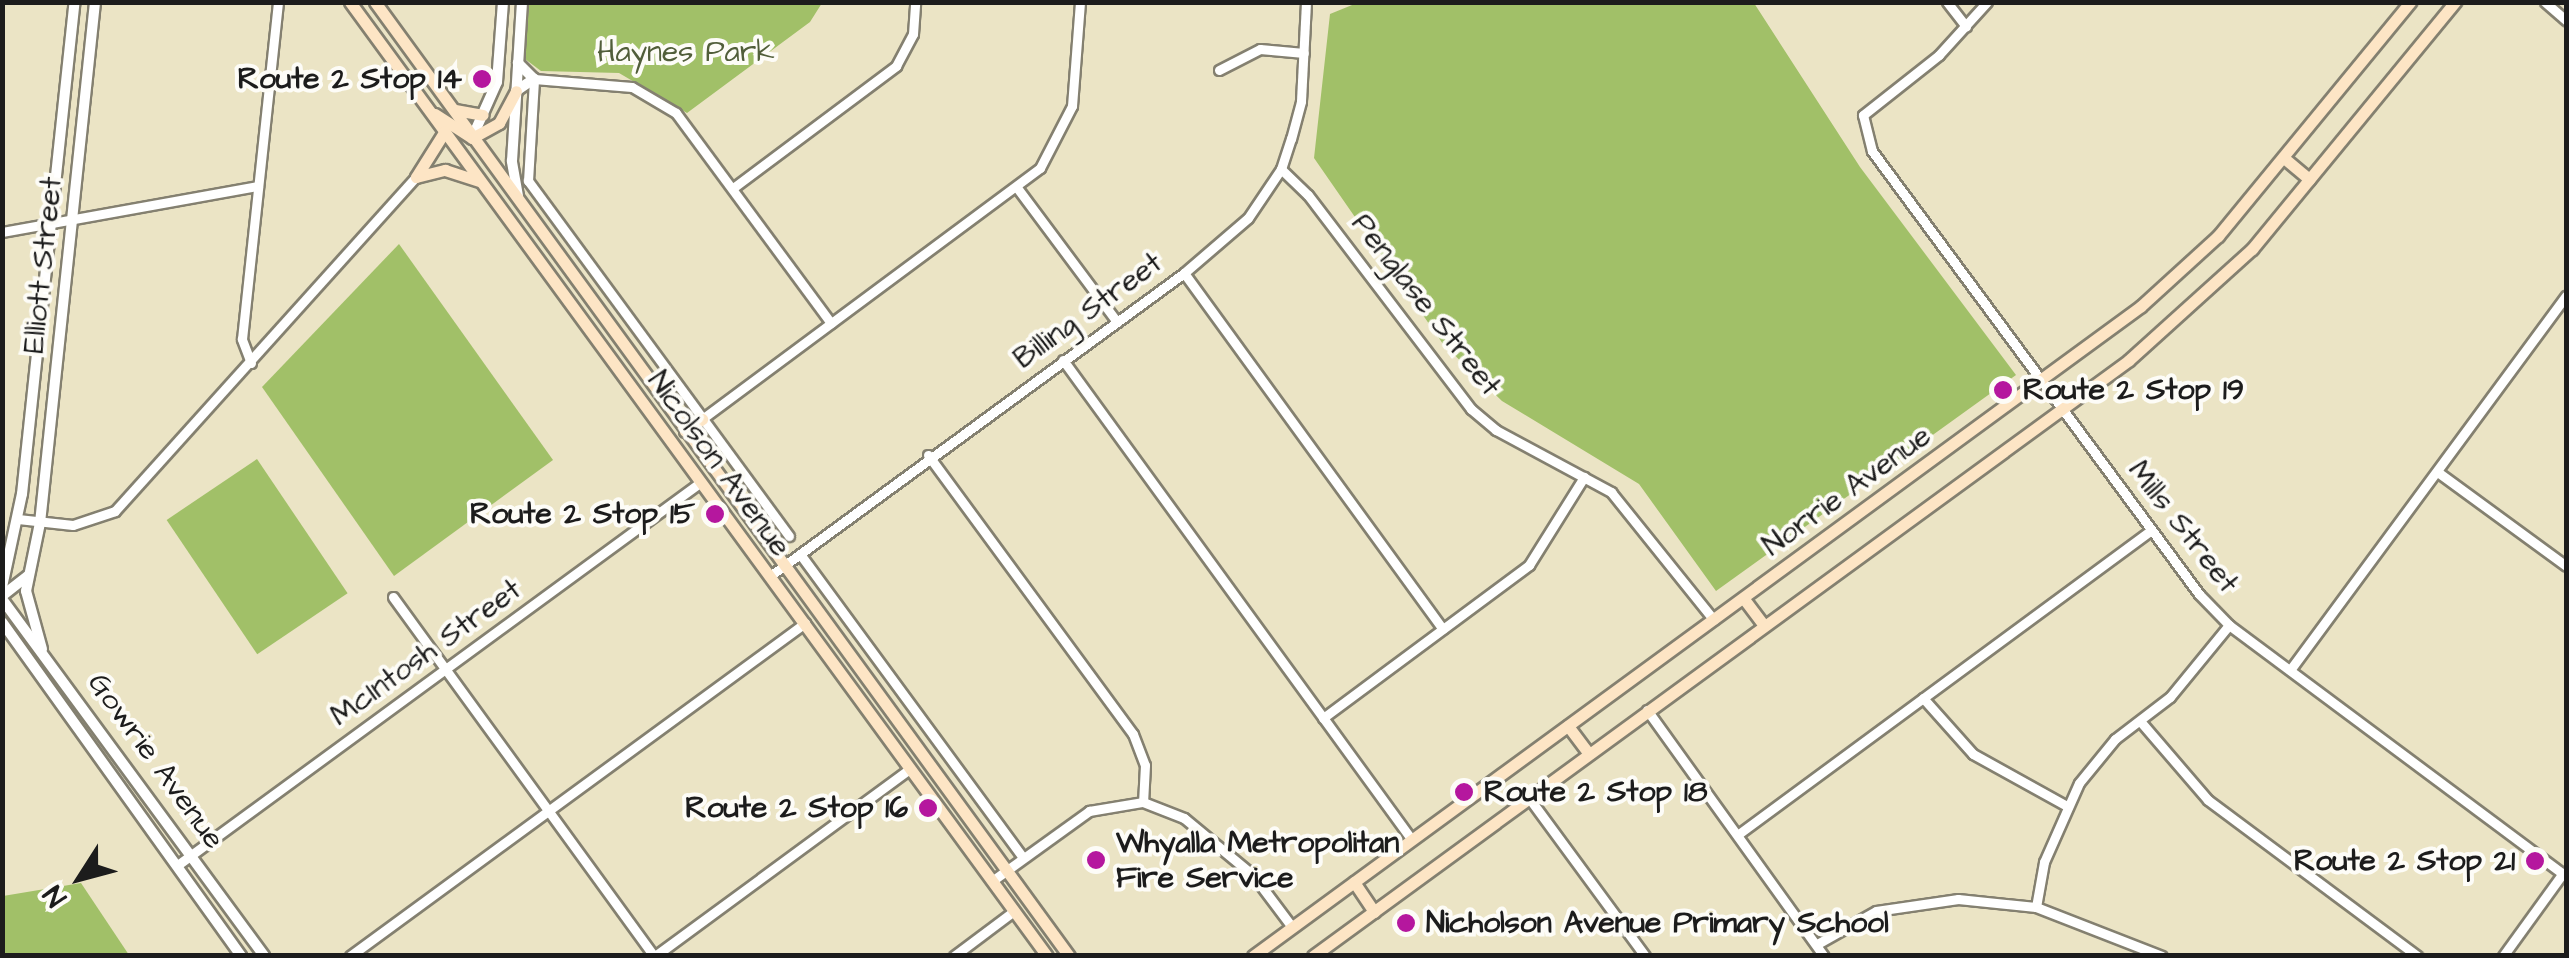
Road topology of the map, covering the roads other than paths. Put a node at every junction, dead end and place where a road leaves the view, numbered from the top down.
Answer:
1 (75, 2) edge
2 (96, 2) edge
3 (278, 2) edge
4 (375, 2) edge
5 (502, 2) edge
6 (522, 2) edge
7 (915, 2) edge
8 (1080, 2) edge
9 (1306, 2) edge
10 (1947, 2) edge
11 (1987, 2) edge
12 (2410, 2) edge
13 (2455, 2) edge
14 (2546, 2) edge
15 (357, 5) edge
16 (2566, 20) edge
17 (1966, 26) junction
18 (1304, 53) junction
19 (518, 63) junction
20 (1219, 70) dead end
21 (534, 79) junction
22 (516, 92) junction
23 (451, 108) junction
24 (432, 113) junction
25 (483, 115) junction
26 (445, 131) junction
27 (472, 138) junction
28 (2284, 158) junction
29 (1281, 169) junction
30 (416, 178) junction
31 (2309, 180) junction
32 (484, 184) junction
33 (258, 186) junction
34 (733, 188) junction
35 (1018, 189) junction
36 (496, 199) junction
37 (521, 205) junction
38 (73, 221) junction
39 (49, 224) junction
40 (2, 232) edge
41 (1184, 273) junction
42 (2566, 296) edge
43 (1117, 322) junction
44 (831, 324) junction
45 (624, 348) junction
46 (612, 358) junction
47 (1063, 360) junction
48 (250, 363) junction
49 (2042, 378) junction
50 (2063, 407) junction
51 (702, 419) junction
52 (685, 431) junction
53 (928, 455) junction
54 (2439, 472) junction
55 (1584, 477) junction
56 (701, 482) junction
57 (18, 519) junction
58 (40, 523) junction
59 (2150, 531) junction
60 (789, 536) dead end
61 (800, 554) junction
62 (784, 566) junction
63 (2566, 566) edge
64 (5, 570) edge
65 (32, 571) junction
66 (770, 576) junction
67 (2, 587) edge
68 (393, 597) dead end
69 (2, 598) edge
70 (1744, 599) junction
71 (1714, 620) junction
72 (2, 622) edge
73 (805, 623) junction
74 (1763, 624) junction
75 (2230, 624) junction
76 (1443, 630) junction
77 (42, 649) junction
78 (446, 669) junction
79 (2290, 670) junction
80 (1924, 698) junction
81 (1647, 710) junction
82 (1323, 718) junction
83 (2140, 721) junction
84 (1568, 726) junction
85 (1589, 754) junction
86 (910, 768) junction
87 (1530, 798) junction
88 (1143, 802) junction
89 (2065, 805) junction
90 (550, 812) junction
91 (1740, 833) junction
92 (1412, 840) junction
93 (194, 854) junction
94 (1023, 858) junction
95 (180, 864) junction
96 (1006, 870) junction
97 (2565, 874) edge
98 (992, 881) junction
99 (1354, 882) junction
100 (2036, 908) junction
101 (1014, 912) junction
102 (1374, 912) junction
103 (1292, 927) junction
104 (1819, 943) junction
105 (1068, 954) edge
106 (241, 956) edge
107 (264, 956) edge
108 (350, 956) edge
109 (655, 956) edge
110 (954, 956) edge
111 (1047, 956) edge
112 (1254, 956) edge
113 (1313, 956) edge
114 (1646, 956) edge
115 (1824, 956) edge
116 (2162, 956) edge
117 (2417, 956) edge
118 (2503, 956) edge

1 - 39 street, Elliott Street
2 - 38 street, Elliott Street
3 - 33 street
4 - 23 main road, Nicolson Avenue
5 - 25 street
6 - 19 street
7 - 34 street
8 - 35 street
9 - 18 street, Billing Street
10 - 17 street
11 - 17 street
12 - 28 main road, Norrie Avenue
13 - 31 main road, Norrie Avenue
14 - 16 street
15 - 24 main road, Nicolson Avenue
17 - 49 street, Mills Street
18 - 20 street
18 - 29 street, Billing Street
19 - 21 street
19 - 22 street
21 - 22 street
21 - 34 street
21 - 51 street, Nicolson Avenue
22 - 27 main road
22 - 37 street
23 - 25 main road
23 - 27 main road, Nicolson Avenue
24 - 26 main road, Nicolson Avenue
24 - 27 main road
25 - 27 street
26 - 30 main road
26 - 32 main road, Nicolson Avenue
27 - 36 main road
27 - 37 main road, Nicolson Avenue
28 - 31 main road
28 - 49 main road, Norrie Avenue
29 - 41 street, Billing Street
29 - 55 street, Penglase Street
30 - 32 main road
30 - 48 street
31 - 50 main road, Norrie Avenue
32 - 36 main road, Nicolson Avenue
33 - 38 street
33 - 48 street
34 - 44 street
35 - 43 street
35 - 44 street
36 - 46 main road, Nicolson Avenue
37 - 45 main road, Nicolson Avenue
38 - 39 street
38 - 58 street, Elliott Street
39 - 40 street
39 - 57 street, Elliott Street
41 - 43 street, Billing Street
41 - 76 street
42 - 54 street
43 - 47 street, Billing Street
44 - 51 street
45 - 46 main road
45 - 52 main road, Nicolson Avenue
46 - 56 main road, Nicolson Avenue
47 - 53 street, Billing Street
47 - 82 street
48 - 58 street
49 - 50 street, Mills Street
49 - 70 main road, Norrie Avenue
50 - 59 street, Mills Street
50 - 74 main road, Norrie Avenue
51 - 52 main road
51 - 60 street, Nicolson Avenue
52 - 62 main road, Nicolson Avenue
53 - 61 street, Billing Street
53 - 88 street
54 - 63 street
54 - 79 street
55 - 71 street, Penglase Street
55 - 76 street
56 - 66 main road, Nicolson Avenue
56 - 78 street, McIntosh Street
57 - 58 street
57 - 64 street, Elliott Street
58 - 65 street, Elliott Street
59 - 75 street, Mills Street
59 - 80 street
61 - 62 street, Billing Street
61 - 94 street, Nicolson Avenue
62 - 66 street, Billing Street
62 - 96 main road, Nicolson Avenue
64 - 67 street, Elliott Street
65 - 69 street
65 - 77 street, Elliott Street
66 - 73 main road, Nicolson Avenue
68 - 78 street
69 - 77 street, Gowrie Avenue
70 - 71 main road, Norrie Avenue
70 - 74 main road
71 - 84 main road, Norrie Avenue
72 - 95 street, Gowrie Avenue
73 - 86 main road, Nicolson Avenue
73 - 90 street
74 - 81 main road, Norrie Avenue
75 - 79 street, Mills Street
75 - 83 street
76 - 82 street
77 - 93 street, Gowrie Avenue
78 - 90 street
78 - 93 street, McIntosh Street
79 - 97 street, Mills Street
80 - 89 street
80 - 91 street
81 - 85 main road, Norrie Avenue
81 - 91 street
82 - 92 street
83 - 89 street
83 - 117 street
84 - 85 main road
84 - 92 main road, Norrie Avenue
85 - 87 main road, Norrie Avenue
86 - 98 main road, Nicolson Avenue
86 - 109 street
87 - 102 main road, Norrie Avenue
87 - 114 street
88 - 94 street
88 - 103 street
89 - 100 street
90 - 108 street
90 - 109 street
91 - 104 street
92 - 99 main road, Norrie Avenue
93 - 95 street, McIntosh Street
93 - 107 street, Gowrie Avenue
94 - 96 street
95 - 106 street, Gowrie Avenue
96 - 98 street
96 - 105 main road, Nicolson Avenue
97 - 118 street
98 - 101 main road, Nicolson Avenue
99 - 102 main road
99 - 103 main road, Norrie Avenue
100 - 104 street
100 - 116 street
101 - 110 street
101 - 111 main road, Nicolson Avenue
102 - 113 main road, Norrie Avenue
103 - 112 main road, Norrie Avenue
104 - 115 street

